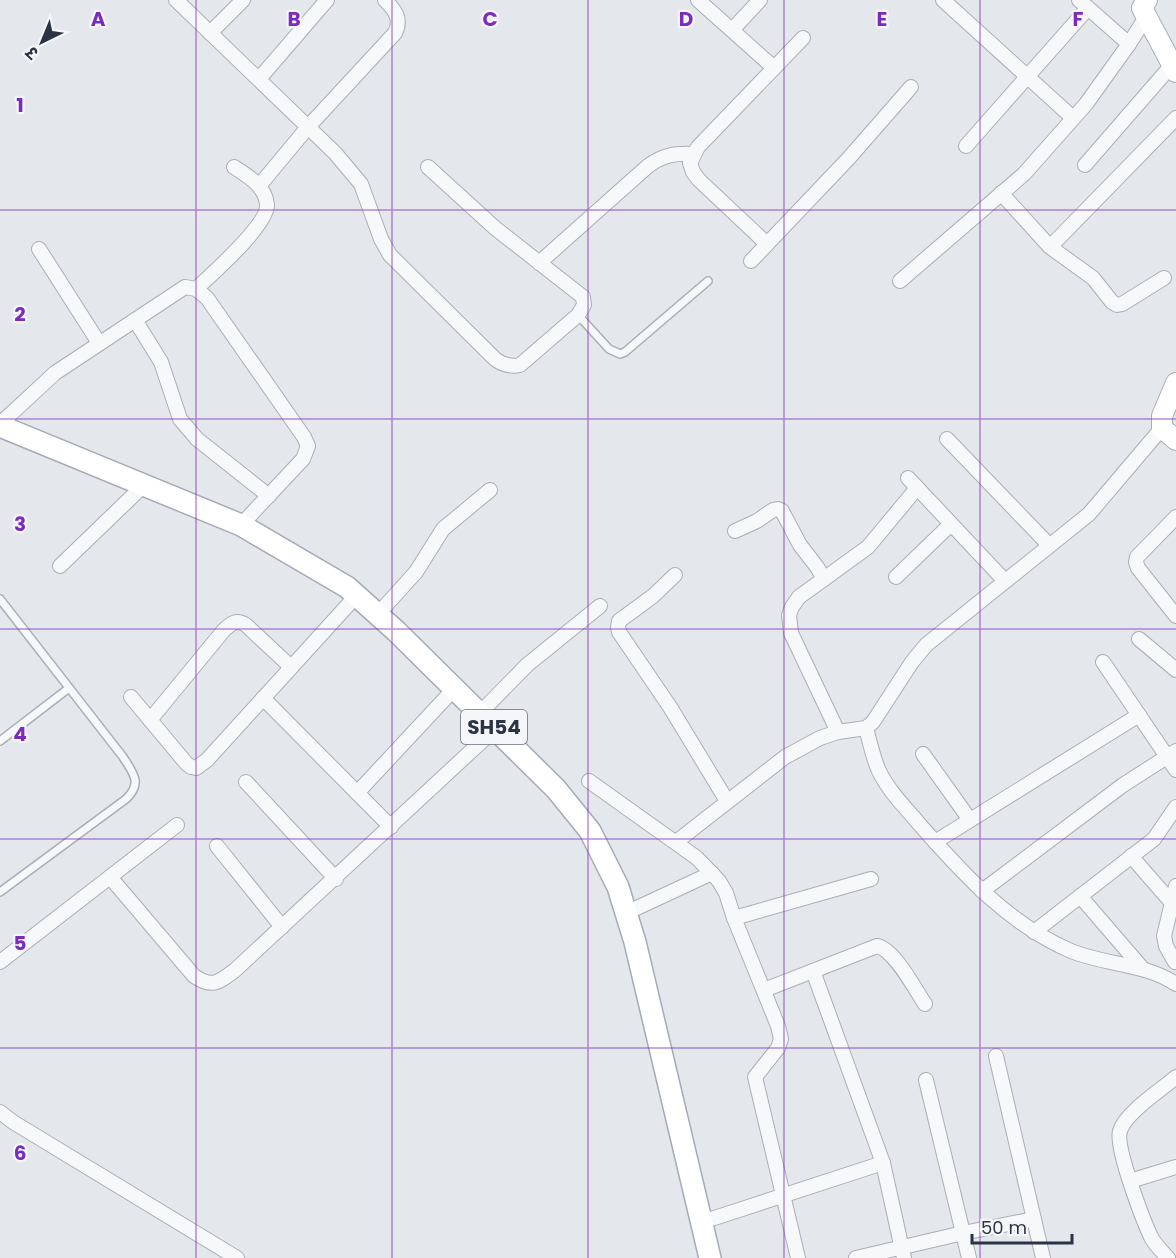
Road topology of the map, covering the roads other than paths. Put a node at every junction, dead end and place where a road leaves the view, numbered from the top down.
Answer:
1 (176, 0) edge
2 (243, 0) edge
3 (327, 0) edge
4 (385, 0) edge
5 (698, 0) edge
6 (760, 0) edge
7 (943, 0) edge
8 (1084, 4) edge
9 (1146, 8) edge
10 (732, 30) junction
11 (210, 33) junction
12 (803, 38) dead end
13 (1129, 44) junction
14 (773, 67) junction
15 (1174, 69) edge
16 (1028, 76) junction
17 (260, 79) junction
18 (910, 87) dead end
19 (1073, 118) junction
20 (1176, 118) edge
21 (308, 127) junction
22 (966, 146) dead end
23 (693, 153) junction
24 (1085, 165) dead end
25 (234, 167) dead end
26 (428, 167) dead end
27 (259, 186) junction
28 (1001, 193) junction
29 (767, 244) junction
30 (1050, 247) junction
31 (39, 249) dead end
32 (751, 261) dead end
33 (539, 263) junction
34 (1164, 278) dead end
35 (708, 281) dead end
36 (900, 281) dead end
37 (196, 289) junction
38 (578, 315) junction
39 (135, 320) junction
40 (99, 343) junction
41 (1176, 383) edge
42 (0, 425) edge
43 (1169, 434) edge
44 (947, 439) dead end
45 (144, 485) junction
46 (490, 490) dead end
47 (268, 496) junction
48 (1176, 517) edge
49 (951, 524) junction
50 (241, 525) junction
51 (735, 531) dead end
52 (1048, 545) junction
53 (60, 566) dead end
54 (675, 575) dead end
55 (896, 577) dead end
56 (824, 579) junction
57 (1005, 581) junction
58 (357, 596) junction
59 (0, 599) edge
60 (1171, 600) edge
61 (600, 606) dead end
62 (378, 614) junction
63 (1176, 616) edge
64 (1139, 639) dead end
65 (1103, 662) dead end
66 (291, 667) junction
67 (1176, 670) edge
68 (69, 688) junction
69 (454, 689) junction
70 (131, 697) dead end
71 (263, 698) junction
72 (480, 713) junction
73 (1139, 715) junction
74 (150, 720) junction
75 (866, 728) junction
76 (495, 729) junction
77 (838, 732) junction
78 (0, 741) edge
79 (923, 754) dead end
80 (1172, 754) edge
81 (1176, 770) edge
82 (590, 781) dead end
83 (246, 782) dead end
84 (357, 793) junction
85 (727, 801) junction
86 (1176, 807) edge
87 (970, 820) junction
88 (177, 825) dead end
89 (391, 827) junction
90 (676, 842) junction
91 (935, 842) junction
92 (217, 846) dead end
93 (1131, 856) junction
94 (712, 873) junction
95 (110, 877) junction
96 (336, 879) junction
97 (871, 879) dead end
98 (1176, 886) edge
99 (982, 891) junction
100 (0, 892) edge
101 (1080, 896) junction
102 (1172, 903) junction
103 (626, 913) junction
104 (734, 918) junction
105 (282, 927) junction
106 (1034, 932) junction
107 (1176, 961) edge
108 (0, 962) edge
109 (1142, 968) junction
110 (813, 971) junction
111 (1157, 975) junction
112 (1176, 984) edge
113 (764, 990) junction
114 (925, 1004) dead end
115 (996, 1056) dead end
116 (1176, 1077) edge
117 (926, 1080) dead end
118 (0, 1112) edge
119 (883, 1163) junction
120 (1176, 1167) edge
121 (1130, 1181) junction
122 (783, 1195) junction
123 (1034, 1219) junction
124 (702, 1222) junction
125 (963, 1233) junction
126 (903, 1253) edge
127 (237, 1258) edge
128 (710, 1258) edge
129 (798, 1258) edge
130 (856, 1258) edge
131 (969, 1258) edge
132 (1043, 1258) edge
133 (1168, 1258) edge

1 - 11 street
2 - 11 street
3 - 17 street
4 - 21 street
5 - 10 street
6 - 10 street
7 - 16 street
8 - 13 street
8 - 16 street
9 - 13 street
9 - 15 street
10 - 14 street
11 - 17 street
12 - 14 street
13 - 19 street
14 - 23 street
15 - 24 street
16 - 19 street
16 - 22 street
17 - 21 street
18 - 29 street
19 - 28 street
20 - 30 street
21 - 27 street
21 - 38 street
23 - 29 street
23 - 33 street
25 - 27 street
26 - 33 street
27 - 37 street
28 - 30 street
28 - 36 street
29 - 32 street
30 - 34 street
31 - 40 street
33 - 38 street
35 - 38 lane
37 - 39 street
37 - 47 street
39 - 40 street
39 - 47 street
40 - 42 street
41 - 43 street
42 - 45 main road, SH54
43 - 52 street
44 - 52 street
45 - 50 main road, SH54
45 - 53 street
46 - 62 street
47 - 50 street
48 - 60 street
49 - 55 street
49 - 56 street
49 - 57 street
50 - 58 main road, SH54
51 - 56 street
52 - 57 street
54 - 85 street
56 - 77 street
57 - 75 street
58 - 62 main road, SH54
58 - 66 street
59 - 68 lane
60 - 63 street
61 - 72 street
62 - 69 main road, SH54
64 - 67 street
65 - 73 street
66 - 71 street
66 - 74 street
68 - 78 lane
68 - 100 lane
69 - 72 main road, SH54
69 - 84 street
70 - 74 street
71 - 74 street
71 - 84 street
72 - 76 main road, SH54
73 - 80 street
73 - 87 street
75 - 77 street
75 - 91 street
76 - 89 street
76 - 103 main road, SH54
77 - 85 street
79 - 87 street
80 - 81 street
80 - 99 street
82 - 90 street
83 - 96 street
84 - 89 street
85 - 90 street
86 - 93 street
87 - 91 street
88 - 95 street
89 - 96 street
90 - 94 street
91 - 99 street
92 - 105 street
93 - 101 street
93 - 102 street
94 - 103 street
94 - 104 street
95 - 105 street
95 - 108 street
96 - 105 street
97 - 104 street
98 - 102 street
99 - 106 street
101 - 106 street
101 - 109 street
102 - 107 street
103 - 124 main road, SH54
104 - 113 street
106 - 109 street
107 - 111 street
109 - 111 street
110 - 113 street
110 - 114 street
110 - 119 street
111 - 112 street
113 - 122 street
115 - 123 street
116 - 121 street
117 - 125 street
118 - 127 street
119 - 122 street
119 - 126 street
120 - 121 street
121 - 133 street
122 - 124 street
122 - 129 street
123 - 125 street
123 - 132 street
124 - 128 main road, SH54
125 - 126 street
125 - 131 street
126 - 130 street

